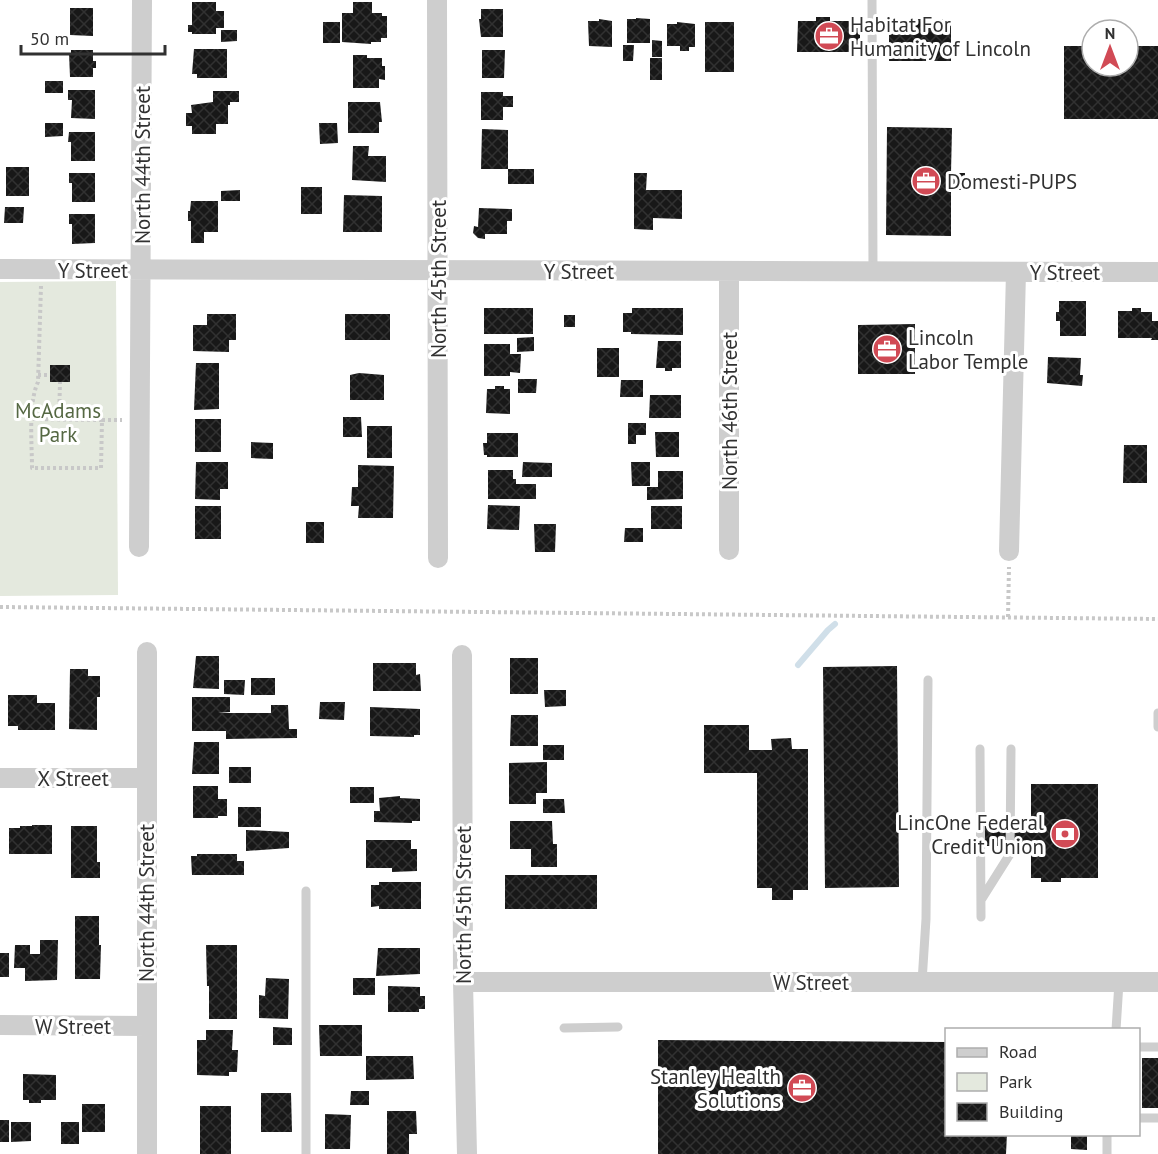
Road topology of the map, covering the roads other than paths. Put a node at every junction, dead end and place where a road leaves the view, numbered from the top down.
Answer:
1 (142, 0) edge
2 (437, 0) edge
3 (872, 0) edge
4 (0, 269) edge
5 (142, 270) junction
6 (438, 271) junction
7 (729, 272) junction
8 (873, 272) junction
9 (1016, 272) junction
10 (1158, 272) edge
11 (139, 547) dead end
12 (729, 550) dead end
13 (1009, 551) road end
14 (438, 558) dead end
15 (147, 652) dead end
16 (462, 655) dead end
17 (928, 680) dead end
18 (1158, 713) edge
19 (1158, 728) edge
20 (980, 749) dead end
21 (1011, 749) dead end
22 (0, 778) edge
23 (145, 778) junction
24 (306, 891) dead end
25 (981, 900) junction
26 (981, 917) dead end
27 (922, 981) junction
28 (1119, 981) junction
29 (1158, 981) edge
30 (463, 982) junction
31 (0, 1025) edge
32 (147, 1026) junction
33 (618, 1027) dead end
34 (564, 1028) dead end
35 (1116, 1028) edge
36 (1140, 1047) edge
37 (1158, 1047) edge
38 (1140, 1118) edge
39 (1158, 1118) edge
40 (1107, 1136) edge
41 (147, 1154) edge
42 (306, 1154) edge
43 (466, 1154) edge
44 (1107, 1154) edge

1 - 5 street, North 44th Street
2 - 6 street, North 45th Street
3 - 8 lane
4 - 5 street, Y Street
5 - 6 street, Y Street
5 - 11 street, North 44th Street
6 - 7 street, Y Street
6 - 14 street, North 45th Street
7 - 8 street, Y Street
7 - 12 street, North 46th Street
8 - 9 street, Y Street
9 - 10 street, Y Street
9 - 13 street
15 - 23 street, North 44th Street
16 - 30 street, North 45th Street
17 - 27 lane
18 - 19 lane
20 - 25 lane
21 - 25 lane
22 - 23 street, X Street
23 - 32 street, North 44th Street
24 - 42 lane
25 - 26 lane
27 - 28 street, W Street
27 - 30 street, W Street
28 - 29 street, W Street
28 - 35 lane
30 - 43 street, North 45th Street
31 - 32 street, W Street
32 - 41 street, North 44th Street
33 - 34 lane
36 - 37 lane
38 - 39 lane
40 - 44 lane

